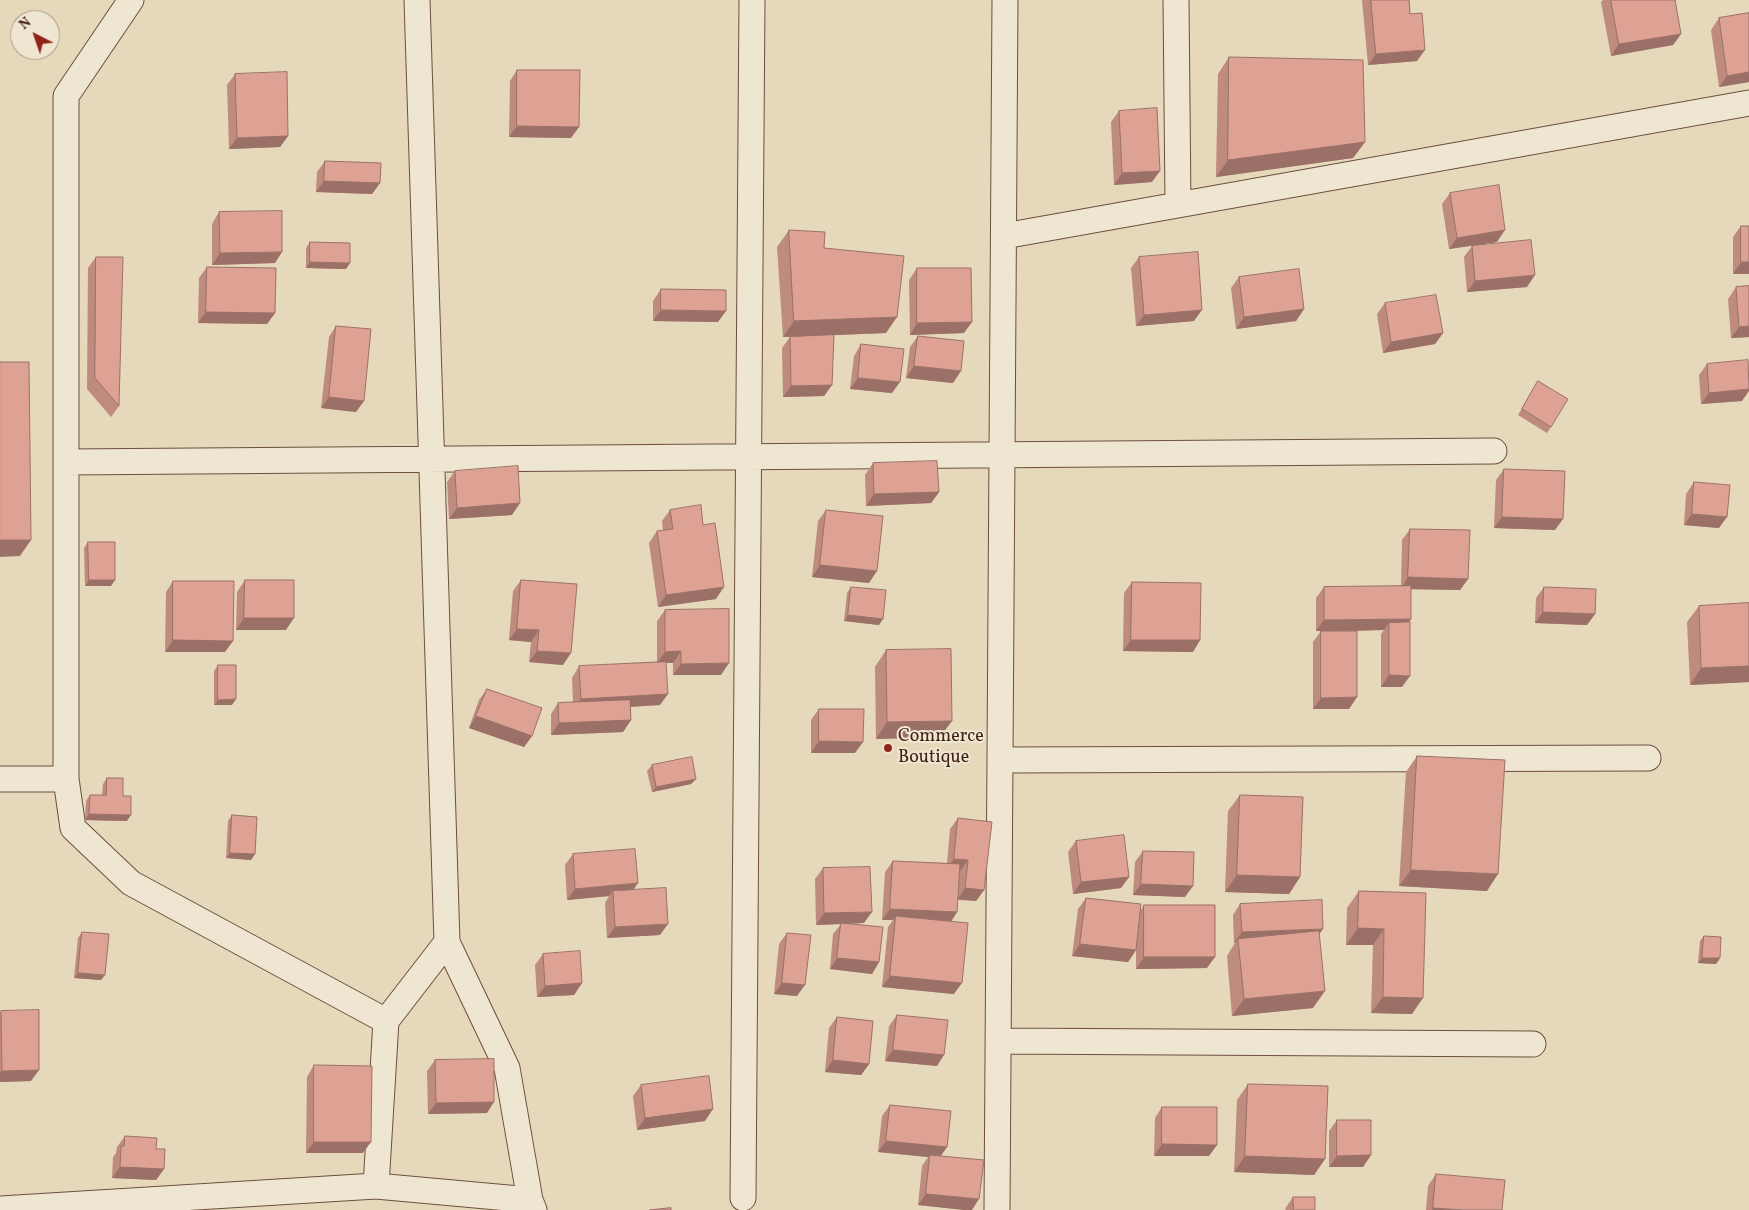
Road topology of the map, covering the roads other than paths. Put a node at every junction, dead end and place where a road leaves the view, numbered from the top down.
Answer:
1 (131, 0) edge
2 (417, 0) edge
3 (752, 0) edge
4 (1006, 0) edge
5 (1176, 0) edge
6 (1749, 103) edge
7 (1178, 205) junction
8 (1004, 236) junction
9 (1494, 451) dead end
10 (1002, 455) junction
11 (749, 457) junction
12 (432, 459) junction
13 (66, 462) junction
14 (1648, 758) dead end
15 (1000, 760) junction
16 (0, 779) edge
17 (66, 779) junction
18 (447, 942) junction
19 (386, 1021) junction
20 (998, 1041) junction
21 (1533, 1044) dead end
22 (376, 1186) junction
23 (744, 1198) dead end
24 (532, 1205) edge
25 (0, 1209) edge
26 (997, 1210) edge

1 - 13 street
2 - 12 street
3 - 11 street
4 - 8 street
5 - 7 street
6 - 7 street
7 - 8 street
8 - 10 street
9 - 10 street
10 - 11 street
10 - 15 street
11 - 12 street
11 - 23 street
12 - 13 street
12 - 18 street
13 - 17 street
14 - 15 street
15 - 20 street
16 - 17 street
17 - 19 street
18 - 19 street
18 - 24 street
19 - 22 street
20 - 21 street
20 - 26 street
22 - 24 street
22 - 25 street

